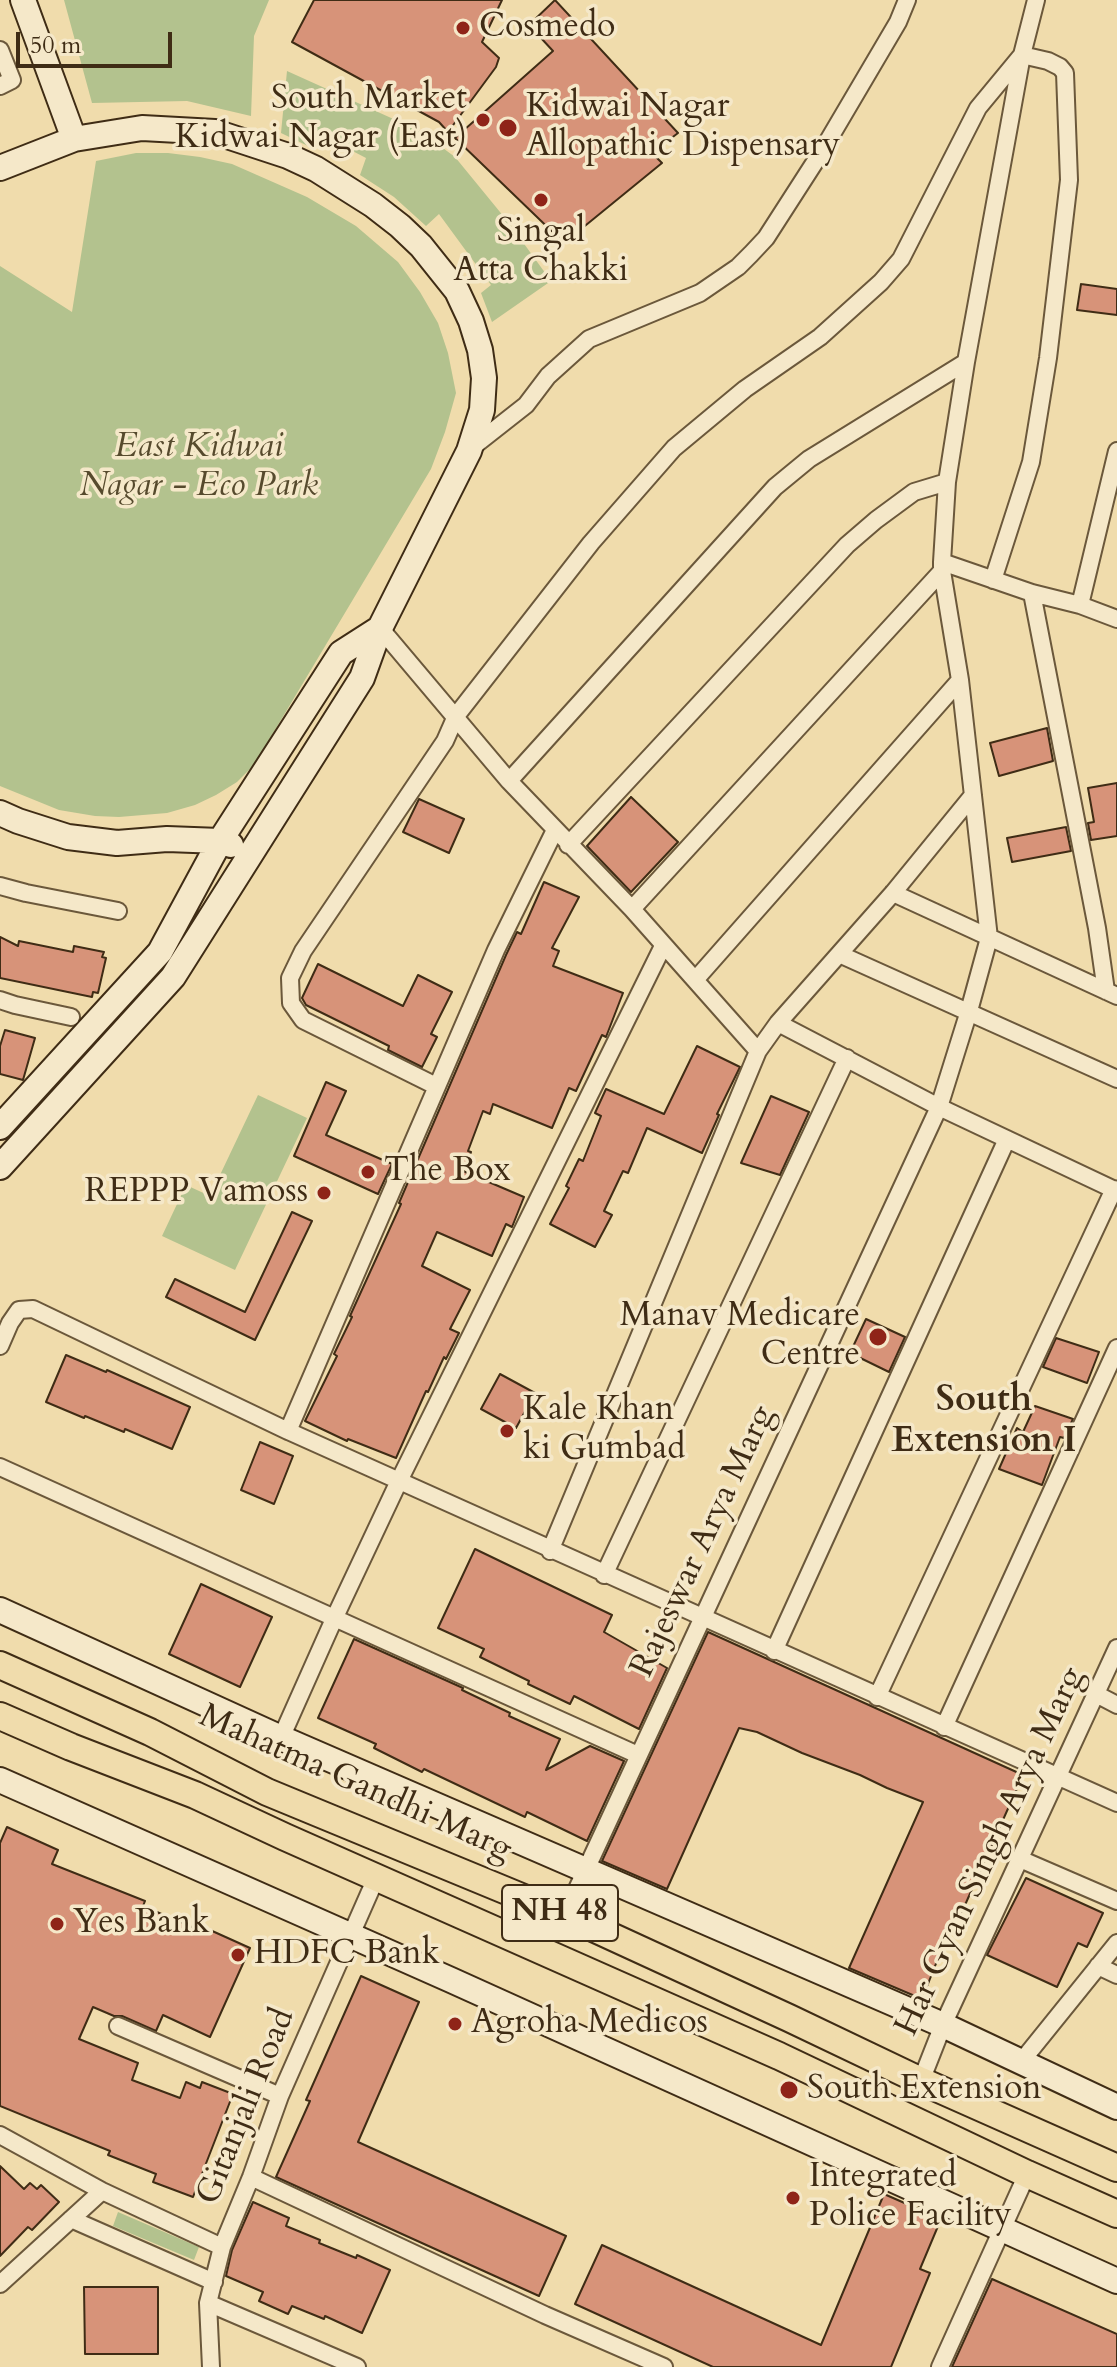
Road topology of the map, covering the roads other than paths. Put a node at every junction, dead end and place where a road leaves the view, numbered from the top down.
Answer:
1 (23, 0) edge
2 (907, 0) edge
3 (1036, 0) edge
4 (0, 50) edge
5 (1022, 55) junction
6 (0, 86) edge
7 (74, 139) junction
8 (0, 168) edge
9 (966, 362) junction
10 (469, 451) junction
11 (1117, 451) edge
12 (1114, 477) edge
13 (947, 482) junction
14 (942, 566) junction
15 (993, 580) junction
16 (1032, 593) junction
17 (1080, 605) junction
18 (1117, 619) edge
19 (380, 628) junction
20 (960, 680) junction
21 (456, 716) junction
22 (509, 781) junction
23 (973, 795) junction
24 (0, 813) edge
25 (555, 830) junction
26 (220, 841) junction
27 (568, 845) junction
28 (252, 853) junction
29 (0, 886) edge
30 (893, 893) junction
31 (632, 909) junction
32 (118, 911) dead end
33 (989, 938) junction
34 (663, 946) junction
35 (839, 954) junction
36 (696, 979) junction
37 (1112, 993) edge
38 (0, 1000) edge
39 (969, 1011) junction
40 (71, 1017) dead end
41 (778, 1023) junction
42 (758, 1051) junction
43 (847, 1058) junction
44 (1117, 1079) edge
45 (436, 1086) junction
46 (939, 1107) junction
47 (0, 1127) edge
48 (1007, 1139) junction
49 (0, 1167) edge
50 (1115, 1190) edge
51 (0, 1346) edge
52 (1117, 1348) edge
53 (288, 1431) junction
54 (0, 1467) edge
55 (399, 1481) junction
56 (550, 1551) junction
57 (604, 1575) junction
58 (0, 1610) edge
59 (334, 1619) junction
60 (702, 1619) junction
61 (1117, 1648) edge
62 (774, 1651) junction
63 (0, 1665) edge
64 (1096, 1694) junction
65 (877, 1697) junction
66 (1117, 1705) edge
67 (0, 1716) edge
68 (944, 1727) junction
69 (281, 1738) junction
70 (638, 1755) junction
71 (1058, 1778) junction
72 (0, 1780) edge
73 (1117, 1803) edge
74 (1020, 1859) junction
75 (585, 1869) junction
76 (376, 1878) junction
77 (1117, 1901) edge
78 (565, 1915) junction
79 (351, 1935) junction
80 (1117, 1943) edge
81 (1098, 1966) junction
82 (1117, 1975) edge
83 (943, 2025) junction
84 (118, 2026) dead end
85 (1021, 2062) junction
86 (921, 2081) junction
87 (280, 2096) junction
88 (1117, 2107) edge
89 (0, 2135) edge
90 (1117, 2168) edge
91 (1027, 2174) junction
92 (251, 2177) junction
93 (102, 2191) junction
94 (1117, 2214) edge
95 (71, 2219) junction
96 (1002, 2228) junction
97 (222, 2247) junction
98 (1117, 2281) edge
99 (214, 2282) junction
100 (0, 2284) edge
101 (208, 2303) junction
102 (211, 2367) edge
103 (357, 2367) edge
104 (664, 2367) edge
105 (940, 2367) edge

1 - 7 street
2 - 10 street
3 - 5 street
4 - 6 street
5 - 9 street
5 - 15 street
5 - 21 street
7 - 8 street
7 - 10 street
9 - 13 street
9 - 22 street
10 - 19 street
11 - 12 street
12 - 17 street
13 - 14 street
13 - 27 street
14 - 15 street
14 - 20 street
14 - 31 street
15 - 16 street
16 - 17 street
16 - 37 street
17 - 18 street
19 - 21 street
19 - 26 street
19 - 28 street
20 - 23 street
20 - 36 street
21 - 22 street
21 - 45 street
22 - 25 street
23 - 30 street
23 - 33 street
24 - 26 street
25 - 27 street
25 - 45 street
26 - 28 street
26 - 47 street
27 - 31 street
28 - 49 street
29 - 32 street
30 - 33 street
30 - 35 street
31 - 34 street
33 - 37 street
33 - 39 street, Rajeswar Arya Marg
34 - 36 street
34 - 55 street
35 - 39 street
35 - 41 street
36 - 42 street
38 - 40 street
39 - 44 street
39 - 46 street, Rajeswar Arya Marg
41 - 42 street
41 - 43 street
42 - 56 street
43 - 46 street
43 - 57 street
45 - 53 street
46 - 48 street
46 - 60 street, Rajeswar Arya Marg
48 - 50 street
48 - 62 street
50 - 65 street
51 - 53 street
52 - 68 street
53 - 55 street
54 - 59 street
55 - 56 street
55 - 59 street
56 - 57 street
57 - 60 street
58 - 69 street
59 - 69 street
59 - 70 street
60 - 62 street
60 - 70 street, Rajeswar Arya Marg
61 - 64 street, Har Gyan Singh Arya Marg
62 - 65 street
63 - 78 main road, Mahatma Gandhi Marg / NH 48
64 - 66 street
64 - 71 street, Har Gyan Singh Arya Marg
65 - 68 street
67 - 76 main road, NH 48
68 - 71 street
69 - 75 street
70 - 75 street, Rajeswar Arya Marg
71 - 73 street
71 - 74 street, Har Gyan Singh Arya Marg
72 - 79 street
74 - 77 street
74 - 83 street, Har Gyan Singh Arya Marg
75 - 78 street, Rajeswar Arya Marg
75 - 83 street
76 - 79 street, Gitanjali Road
76 - 91 main road, NH 48
78 - 86 main road, Mahatma Gandhi Marg / NH 48
79 - 87 street, Gitanjali Road
79 - 96 street
80 - 81 street
81 - 82 street
81 - 85 street
83 - 85 street
83 - 86 street, Har Gyan Singh Arya Marg
84 - 87 street
85 - 88 street
86 - 90 main road, Mahatma Gandhi Marg / NH 48
87 - 92 street, Gitanjali Road
89 - 93 street
91 - 94 main road, NH 48
91 - 96 street
92 - 97 street, Gitanjali Road
92 - 104 street
93 - 95 street
93 - 97 street
95 - 99 street
95 - 100 street
96 - 98 street
96 - 105 street
97 - 99 street, Gitanjali Road
99 - 101 street, Gitanjali Road
101 - 102 street, Gitanjali Road
101 - 103 street

